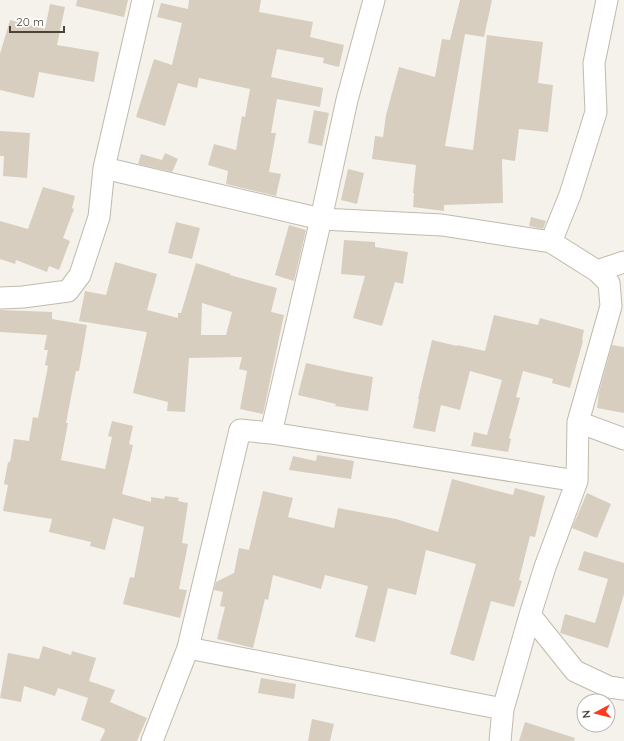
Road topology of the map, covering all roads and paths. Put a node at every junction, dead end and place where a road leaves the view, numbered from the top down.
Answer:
1 (143, 0) edge
2 (374, 0) edge
3 (607, 0) edge
4 (104, 168) junction
5 (321, 219) junction
6 (551, 242) junction
7 (624, 262) edge
8 (597, 271) junction
9 (0, 298) edge
10 (578, 422) junction
11 (271, 433) junction
12 (624, 438) edge
13 (578, 481) junction
14 (530, 615) junction
15 (188, 648) junction
16 (624, 689) edge
17 (503, 709) junction
18 (152, 741) edge
19 (500, 741) edge

1 - 4 street
2 - 5 street
3 - 6 street
4 - 5 street
4 - 9 street
5 - 6 street
5 - 11 street
6 - 8 street
7 - 8 street
8 - 10 street
10 - 12 street
10 - 13 street
11 - 13 street
11 - 15 street
13 - 14 street
14 - 16 street
14 - 17 street
15 - 17 street
15 - 18 street
17 - 19 street

